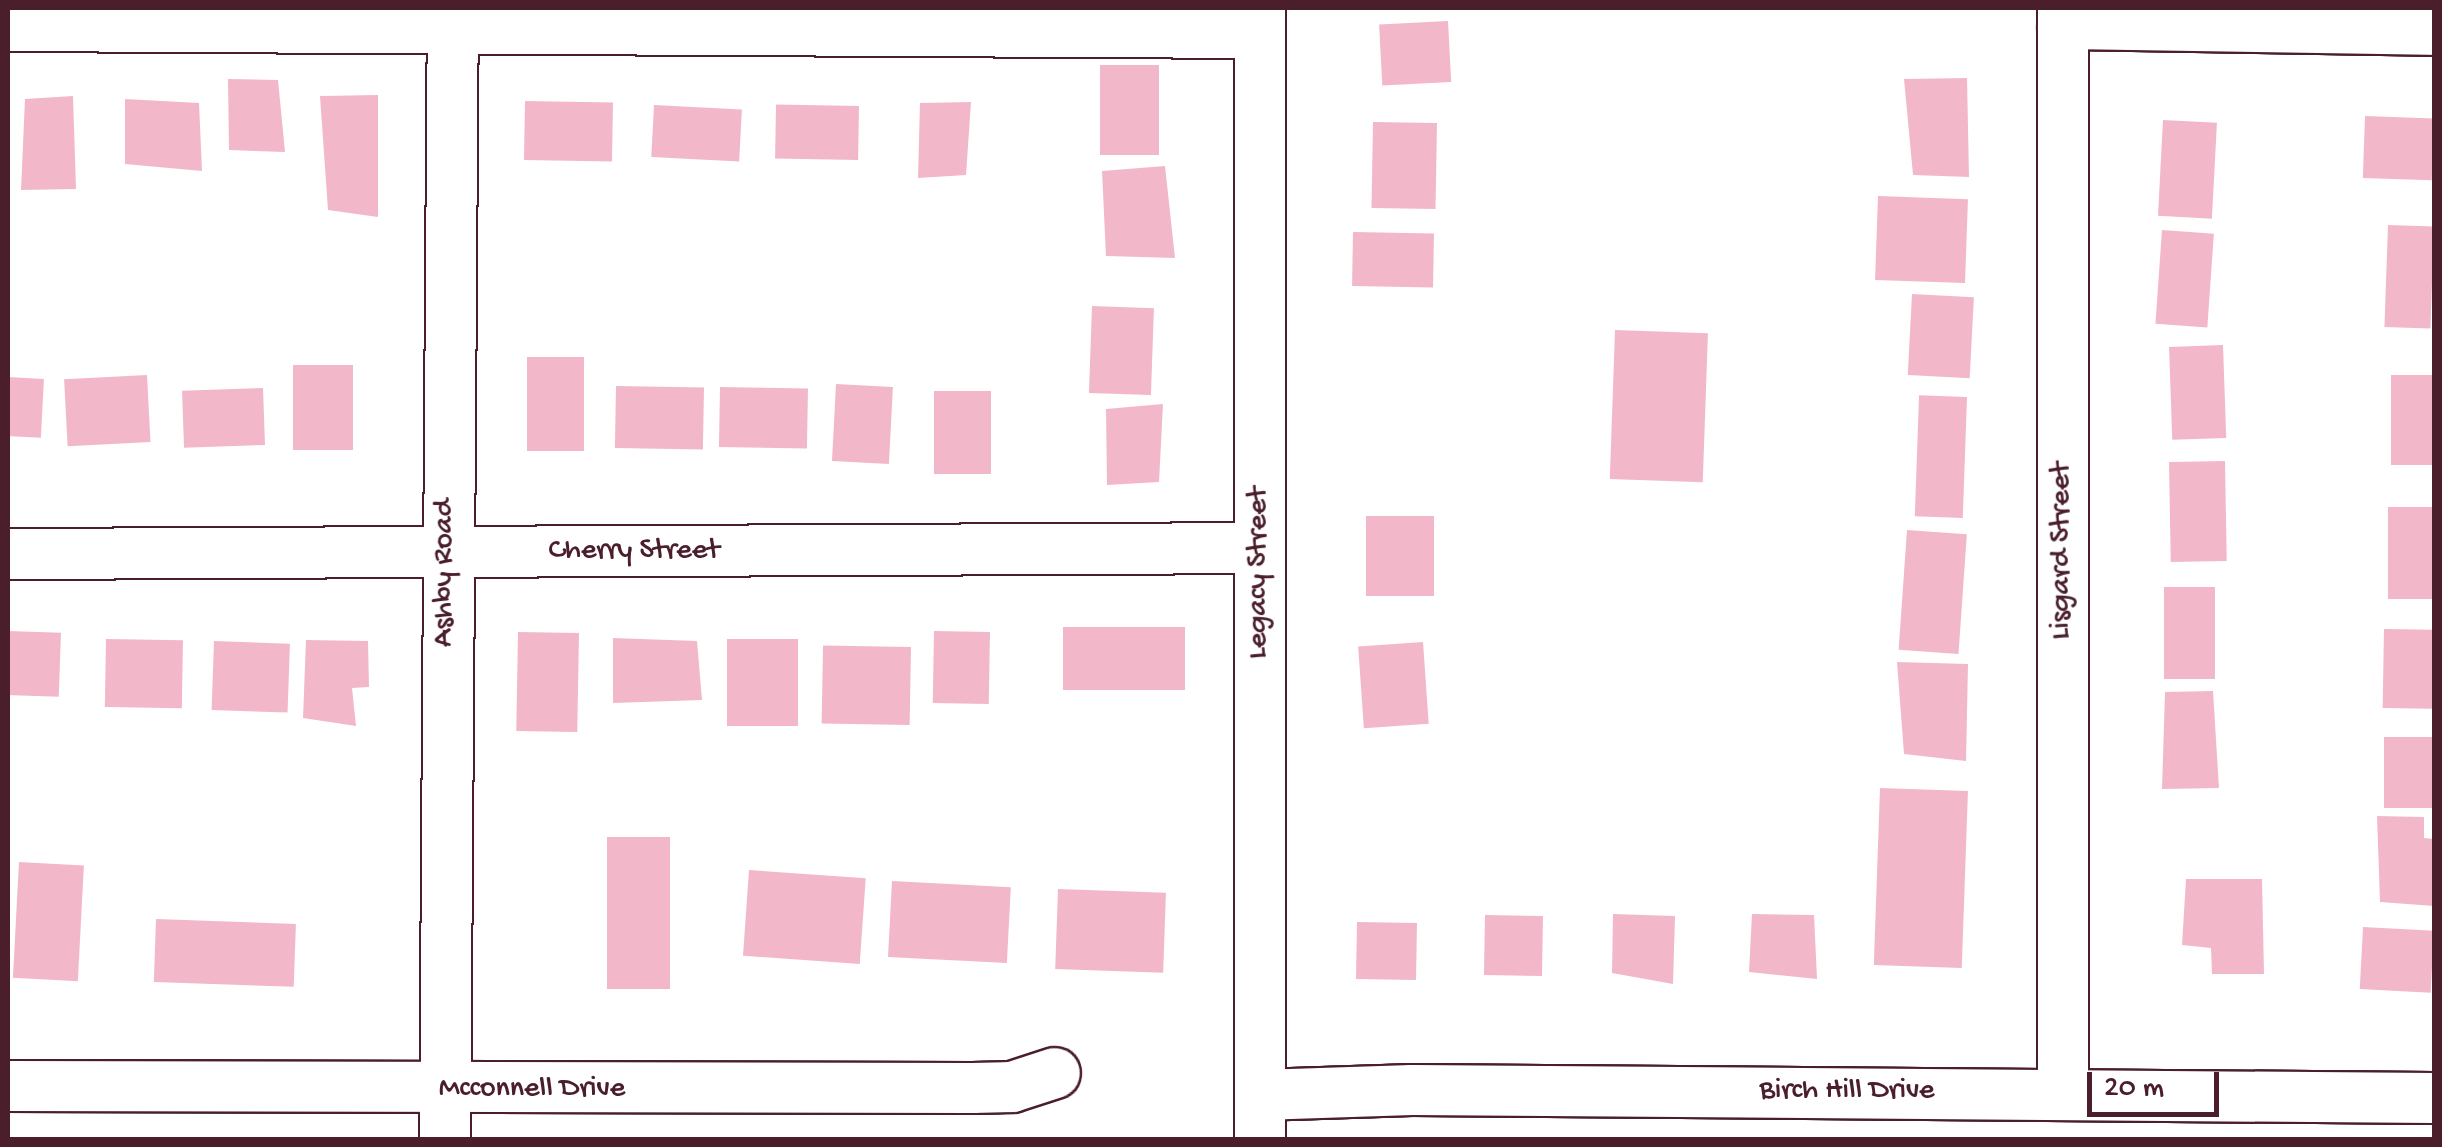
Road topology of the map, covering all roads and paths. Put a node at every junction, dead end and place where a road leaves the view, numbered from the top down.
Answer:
1 (2063, 16) edge
2 (453, 17) edge
3 (1259, 20) edge
4 (8, 26) edge
5 (2434, 30) edge
6 (1260, 548) junction
7 (446, 553) junction
8 (8, 554) edge
9 (1055, 1073) dead end
10 (8, 1086) edge
11 (446, 1090) junction
12 (2063, 1094) junction
13 (2434, 1098) edge
14 (1260, 1117) edge
15 (446, 1140) edge

1 - 5 street
1 - 12 street, Lisgard Street
2 - 3 street
2 - 4 street
2 - 7 street, Ashby Road
3 - 6 street, Legacy Street
6 - 7 street, Cherry Street
6 - 14 street, Legacy Street
7 - 8 street, Cherry Street
7 - 11 street, Ashby Road
9 - 11 street, Mcconnell Drive
10 - 11 street, Mcconnell Drive
11 - 15 street, Ashby Road
12 - 13 street, Birch Hill Drive
12 - 14 street, Birch Hill Drive

